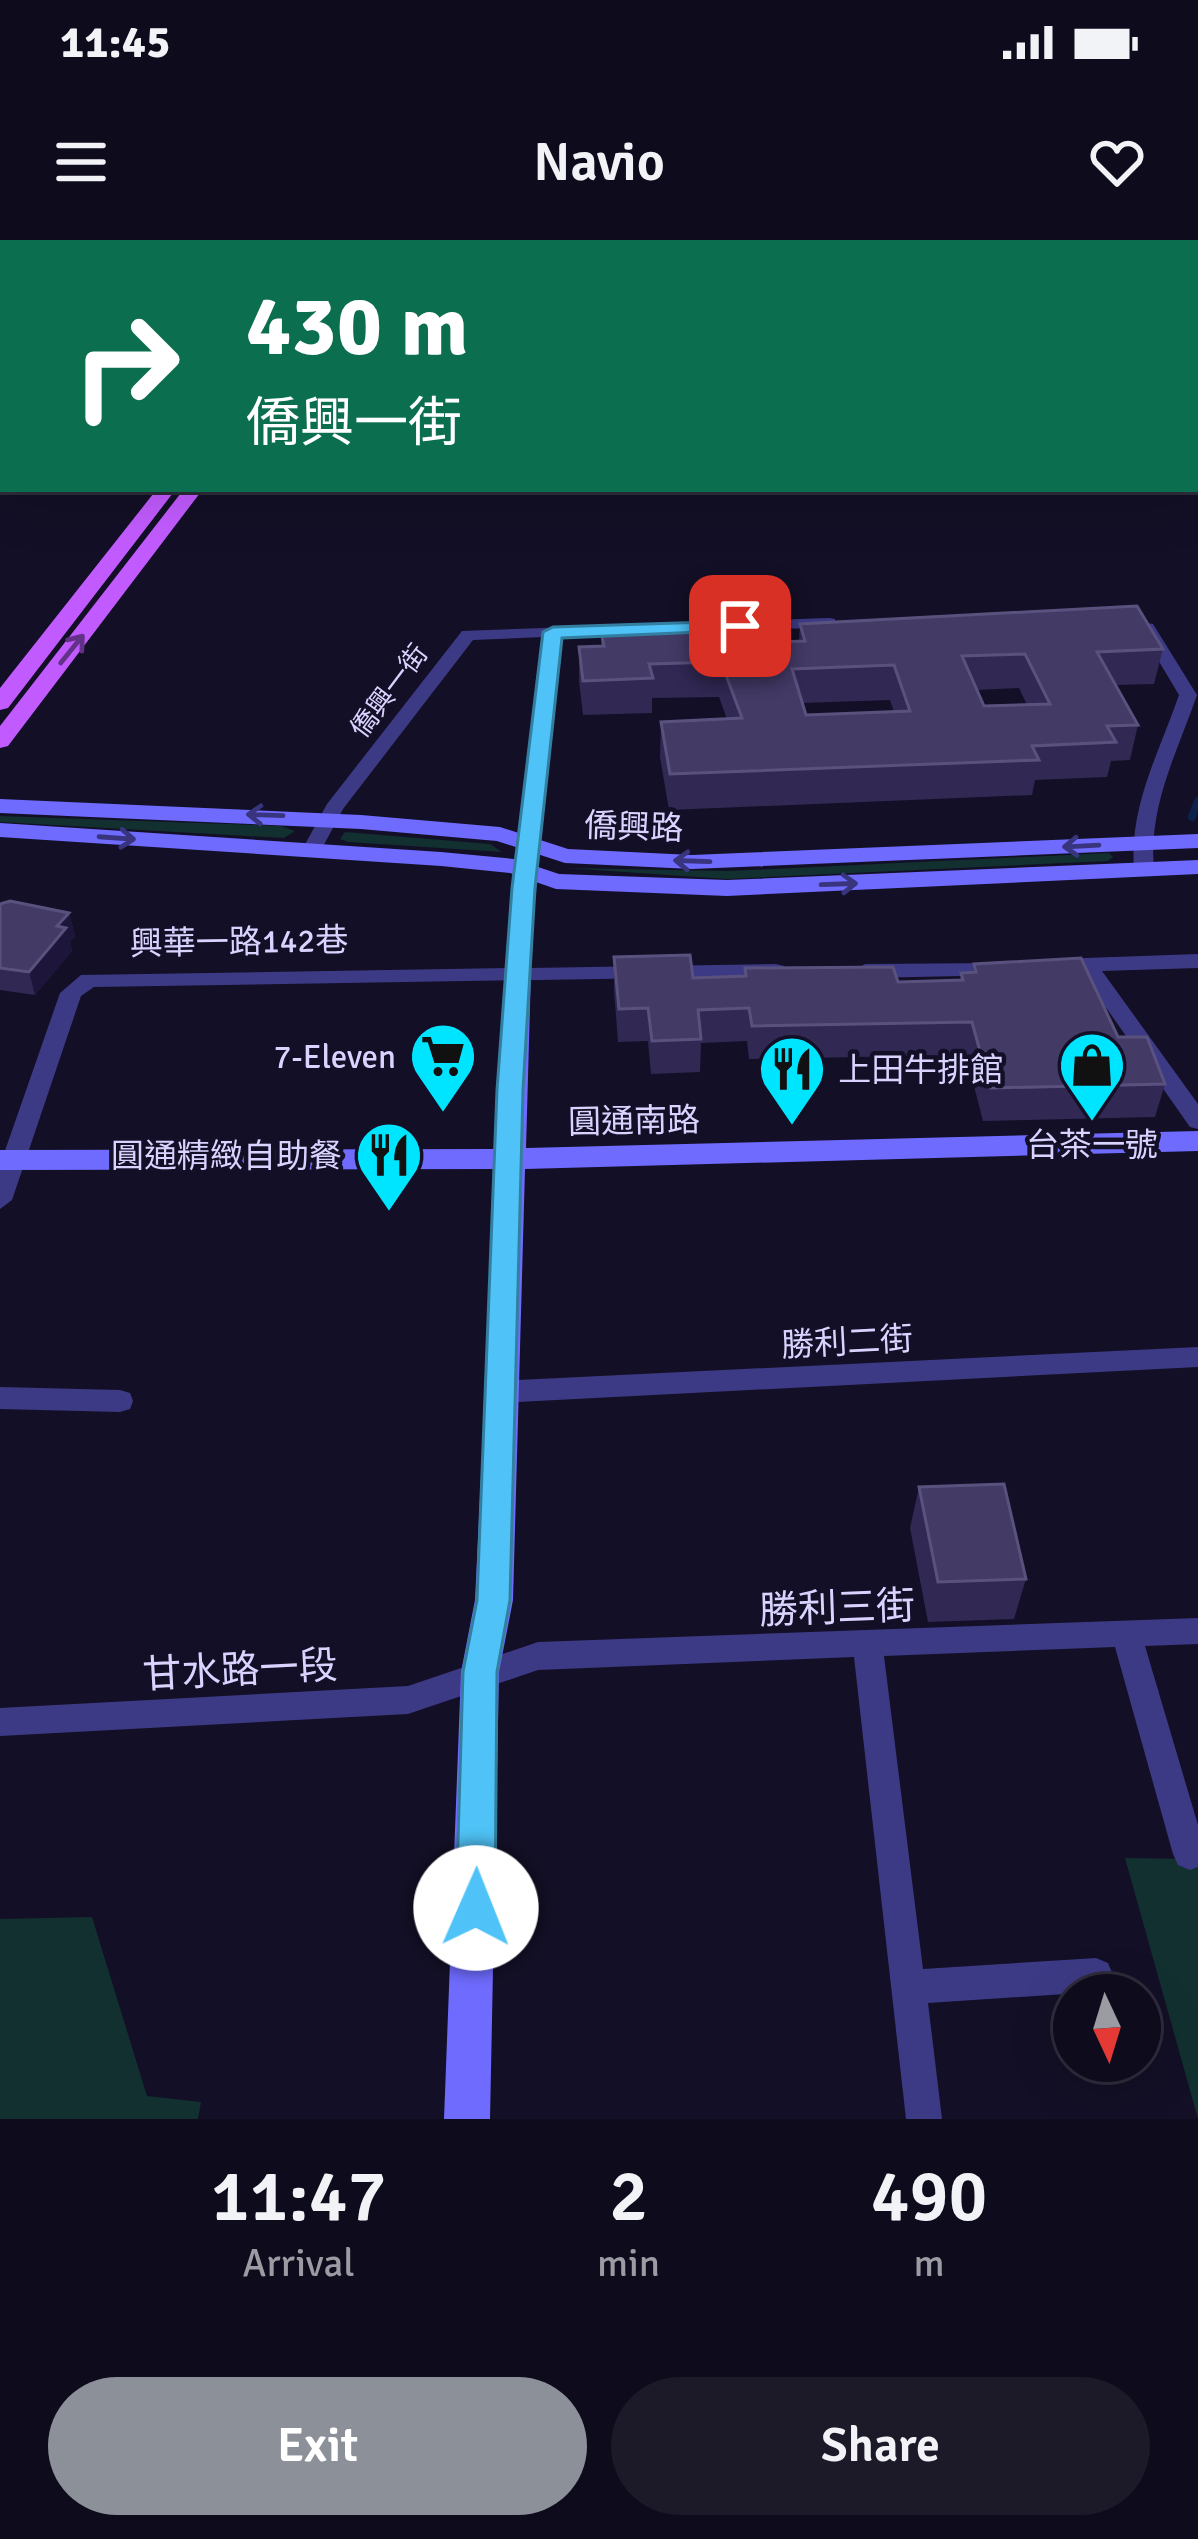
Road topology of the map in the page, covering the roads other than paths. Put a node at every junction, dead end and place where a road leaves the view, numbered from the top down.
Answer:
1 (165, 492) edge
2 (192, 492) edge
3 (1129, 616) edge
4 (853, 622) edge
5 (553, 632) junction
6 (0, 703) edge
7 (0, 742) edge
8 (0, 806) edge
9 (328, 819) junction
10 (0, 830) edge
11 (1198, 841) edge
12 (312, 850) junction
13 (1142, 856) junction
14 (528, 857) junction
15 (1198, 867) edge
16 (1198, 961) edge
17 (1086, 964) junction
18 (518, 970) junction
19 (792, 971) edge
20 (838, 971) edge
21 (1198, 1121) edge
22 (1198, 1141) edge
23 (508, 1159) junction
24 (6, 1160) edge
25 (0, 1200) edge
26 (1198, 1357) edge
27 (499, 1392) junction
28 (0, 1398) edge
29 (120, 1401) dead end
30 (1198, 1631) edge
31 (1126, 1634) junction
32 (868, 1646) junction
33 (480, 1672) junction
34 (0, 1722) edge
35 (1190, 1854) dead end
36 (1053, 1978) edge
37 (908, 1987) junction
38 (467, 2119) edge
39 (924, 2119) edge

1 - 6 main road
7 -> 2 main road
3 - 13 street
4 - 5 street, 僑興一街
5 - 9 street, 僑興一街
5 - 14 street
9 -> 8 street, 僑興路
9 - 12 street, 僑興一街
9 - 14 street, 僑興路
10 -> 12 street, 僑興路
11 - 13 street, 僑興路
12 - 14 street, 僑興路
13 - 14 street, 僑興路
13 - 15 street, 僑興路
14 - 18 street
16 - 17 street
17 - 20 street
17 - 21 street
18 - 19 street, 興華一路142巷
18 - 23 street
18 - 24 street, 興華一路142巷
22 - 23 street, 圓通南路
23 - 24 street, 圓通南路
23 - 27 street
24 - 25 street, 興華一路142巷
26 - 27 street, 勝利二街
27 - 33 street
28 - 29 street
30 - 31 street, 勝利三街
31 - 32 street, 勝利三街
31 - 35 street
32 - 33 street, 勝利三街
32 - 37 street
33 - 34 street, 甘水路一段
33 - 38 street
36 - 37 street
37 - 39 street

